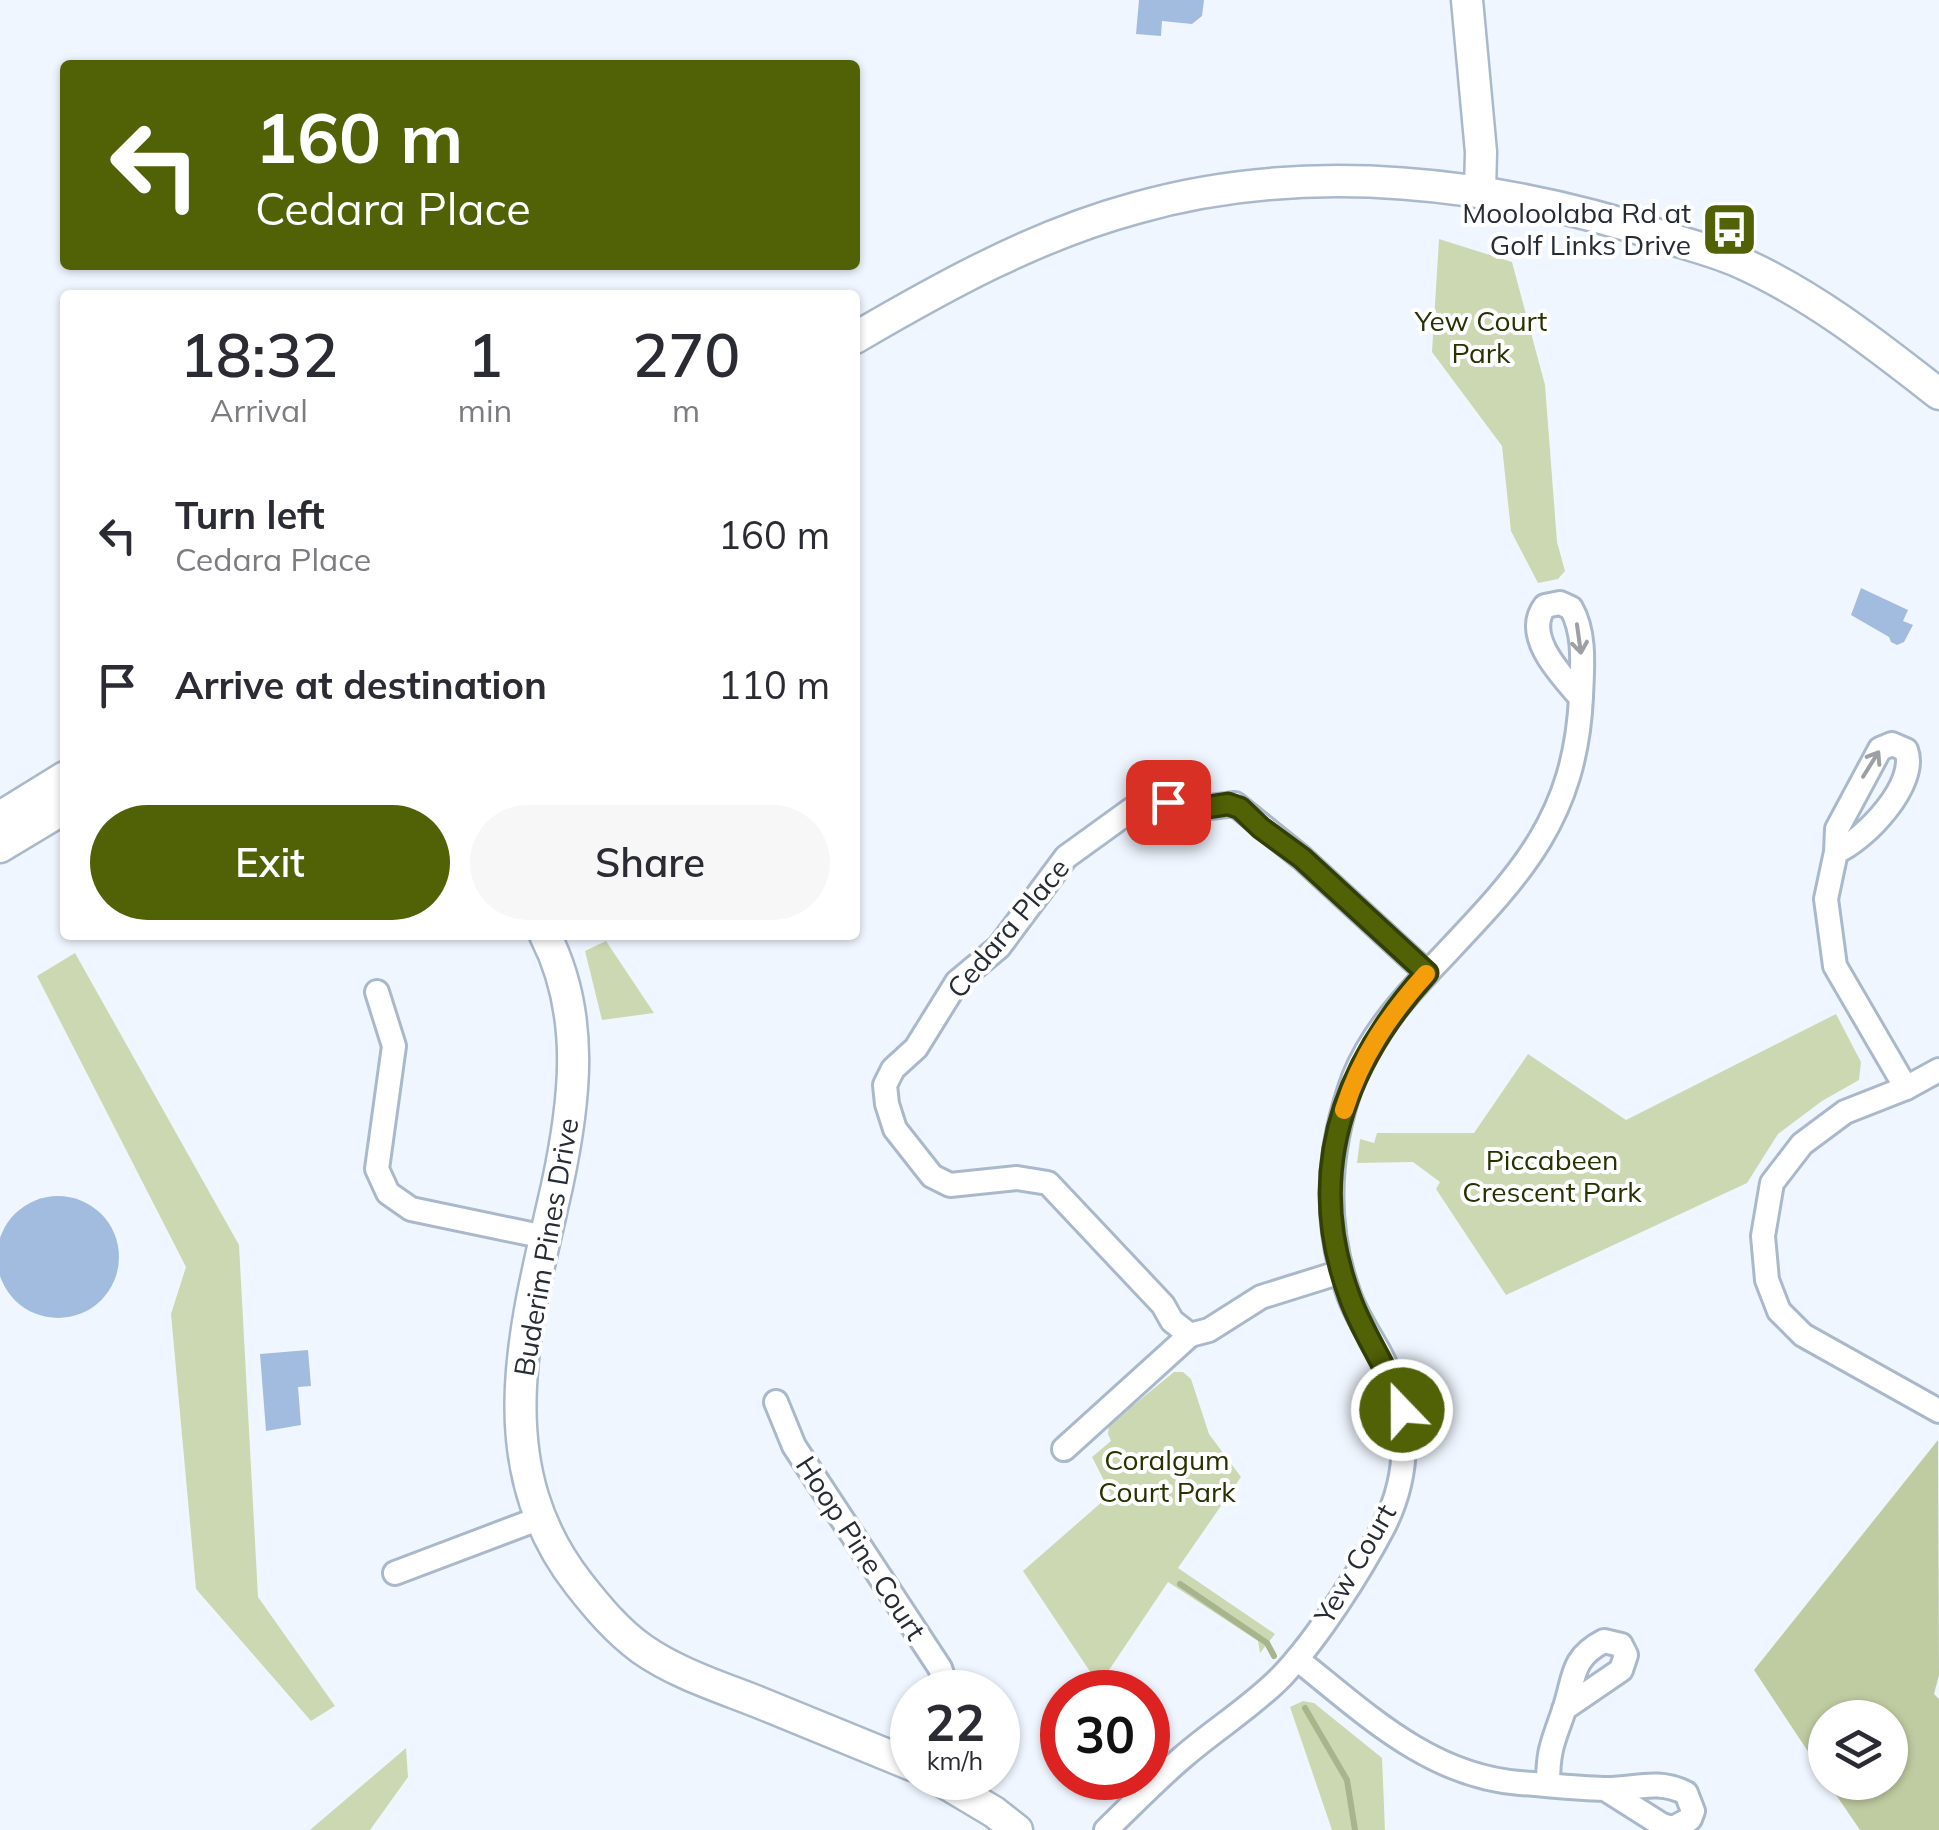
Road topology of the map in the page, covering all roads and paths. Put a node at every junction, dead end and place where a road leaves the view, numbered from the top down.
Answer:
1 (1467, 0) edge
2 (1480, 191) junction
3 (860, 335) edge
4 (1939, 394) edge
5 (1581, 698) dead end
6 (60, 780) edge
7 (56, 813) edge
8 (0, 817) edge
9 (0, 836) edge
10 (0, 848) edge
11 (1836, 852) dead end
12 (548, 940) edge
13 (1427, 973) junction
14 (377, 992) dead end
15 (1939, 1070) edge
16 (1906, 1088) junction
17 (545, 1238) junction
18 (1342, 1272) junction
19 (1190, 1336) junction
20 (776, 1402) dead end
21 (1939, 1411) edge
22 (1064, 1449) dead end
23 (538, 1519) junction
24 (395, 1573) dead end
25 (1297, 1659) junction
26 (941, 1670) edge
27 (1564, 1709) dead end
28 (890, 1756) edge
29 (1548, 1784) junction
30 (1605, 1790) dead end
31 (974, 1800) edge
32 (1017, 1830) edge
33 (1106, 1830) edge

1 - 2 main road
2 - 3 main road
2 - 4 main road
5 - 13 street, Yew Court
6 - 8 main road
7 - 9 main road
7 - 10 main road
11 - 16 street
12 - 17 main road, Buderim Pines Drive
13 - 18 street, Yew Court
13 - 19 street, Cedara Place
14 - 17 street
15 - 16 street
16 - 21 street
17 - 23 main road, Buderim Pines Drive
18 - 19 street
18 - 25 street, Yew Court
19 - 22 street
20 - 26 street, Hoop Pine Court
23 - 24 street
23 - 28 main road, Buderim Pines Drive
25 - 29 street
25 - 33 street, Yew Court
27 - 29 street
29 - 30 street
31 - 32 main road

